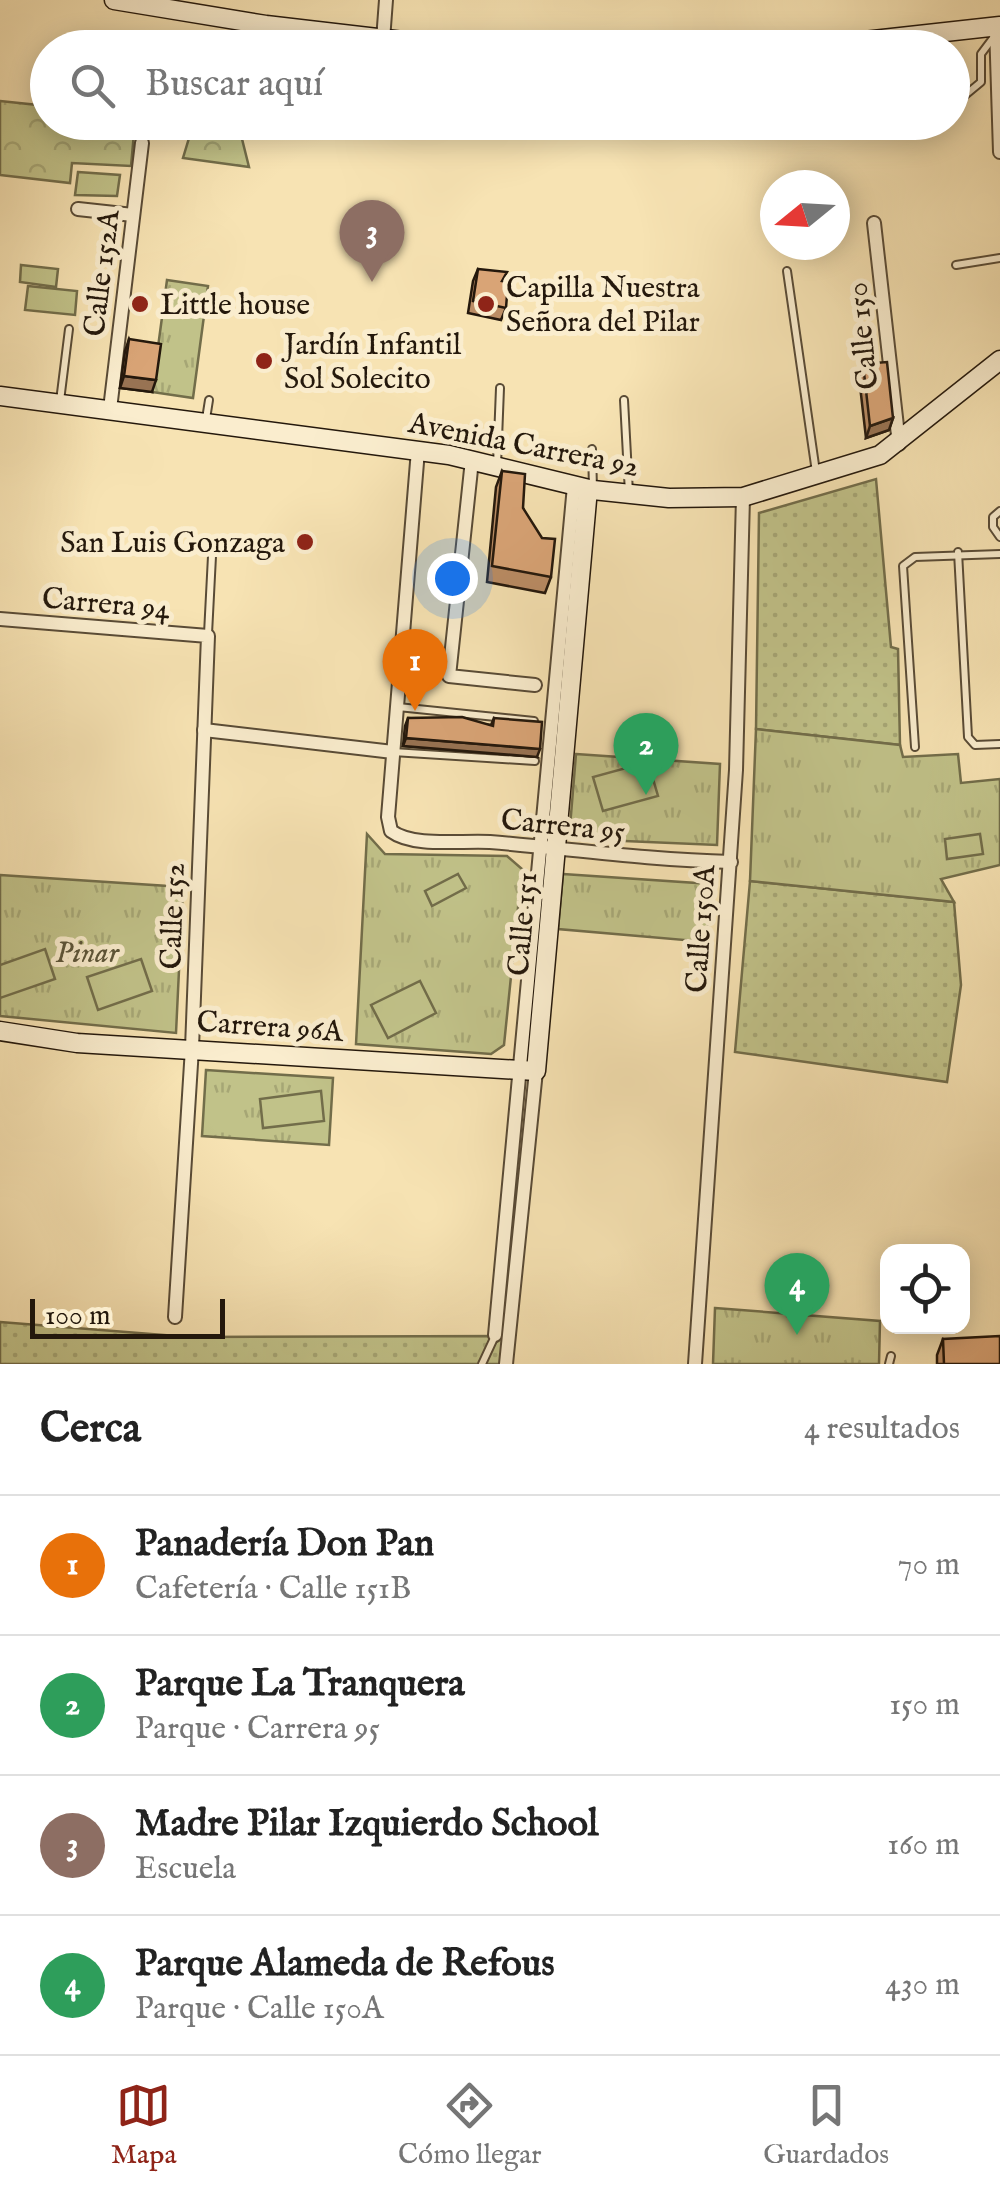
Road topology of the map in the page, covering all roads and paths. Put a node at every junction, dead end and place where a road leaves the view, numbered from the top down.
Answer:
1 (114, 0) edge
2 (386, 0) edge
3 (316, 30) edge
4 (384, 30) edge
5 (997, 30) edge
6 (970, 32) edge
7 (970, 91) edge
8 (1000, 139) edge
9 (142, 143) dead end
10 (1000, 152) edge
11 (78, 209) dead end
12 (133, 215) junction
13 (874, 223) dead end
14 (1000, 258) edge
15 (956, 265) dead end
16 (787, 271) dead end
17 (69, 329) dead end
18 (1000, 360) edge
19 (500, 388) dead end
20 (0, 396) edge
21 (209, 400) dead end
22 (624, 400) dead end
23 (60, 402) junction
24 (110, 408) junction
25 (206, 420) junction
26 (898, 444) junction
27 (418, 450) junction
28 (592, 450) dead end
29 (472, 460) junction
30 (497, 466) junction
31 (817, 478) junction
32 (585, 488) junction
33 (629, 494) junction
34 (743, 497) junction
35 (999, 509) edge
36 (1000, 538) edge
37 (958, 552) junction
38 (1000, 554) edge
39 (212, 556) dead end
40 (0, 619) edge
41 (208, 636) junction
42 (534, 684) dead end
43 (397, 707) junction
44 (534, 721) edge
45 (204, 730) junction
46 (1000, 744) edge
47 (916, 746) dead end
48 (393, 752) junction
49 (534, 761) dead end
50 (549, 849) junction
51 (730, 862) junction
52 (0, 1031) edge
53 (192, 1048) junction
54 (529, 1070) junction
55 (175, 1317) dead end
56 (495, 1335) joint
57 (482, 1364) edge
58 (506, 1364) edge
59 (695, 1364) edge

1 - 3 street
2 - 4 street
5 - 6 street
5 - 7 lane
5 - 8 street
8 - 10 street
9 - 12 street, Calle 152A
11 - 12 street
12 - 24 street, Calle 152A
13 - 26 street, Calle 150
14 - 15 lane
16 - 31 lane
17 - 23 lane
18 - 26 street, Avenida Carrera 92
19 - 30 lane
20 - 23 street, Avenida Carrera 92
21 - 25 lane
22 - 33 lane
23 - 24 street, Avenida Carrera 92
24 - 25 street, Avenida Carrera 92
25 - 27 street, Avenida Carrera 92
26 - 31 street, Avenida Carrera 92
27 - 29 street, Avenida Carrera 92
27 - 43 street
28 - 32 lane
29 - 30 street, Avenida Carrera 92
29 - 42 street
30 - 32 street, Avenida Carrera 92
31 - 34 street, Avenida Carrera 92
32 - 33 street, Avenida Carrera 92
32 - 50 street, Calle 151
33 - 34 street, Avenida Carrera 92
34 - 51 street, Calle 150A
35 - 36 lane
37 - 38 lane
37 - 46 lane
37 - 47 lane
39 - 41 lane
40 - 41 street, Carrera 94
41 - 45 street, Calle 152
43 - 44 lane
43 - 48 street
45 - 48 street
45 - 53 street, Calle 152
48 - 49 lane
48 - 50 street, Carrera 95
50 - 51 street, Carrera 95
50 - 54 street, Calle 151
51 - 59 street, Calle 150A
52 - 53 street, Carrera 96A
53 - 54 street, Carrera 96A
53 - 55 street, Calle 152
54 - 56 street, Calle 151
54 - 58 street, Calle 151
56 - 57 lane

